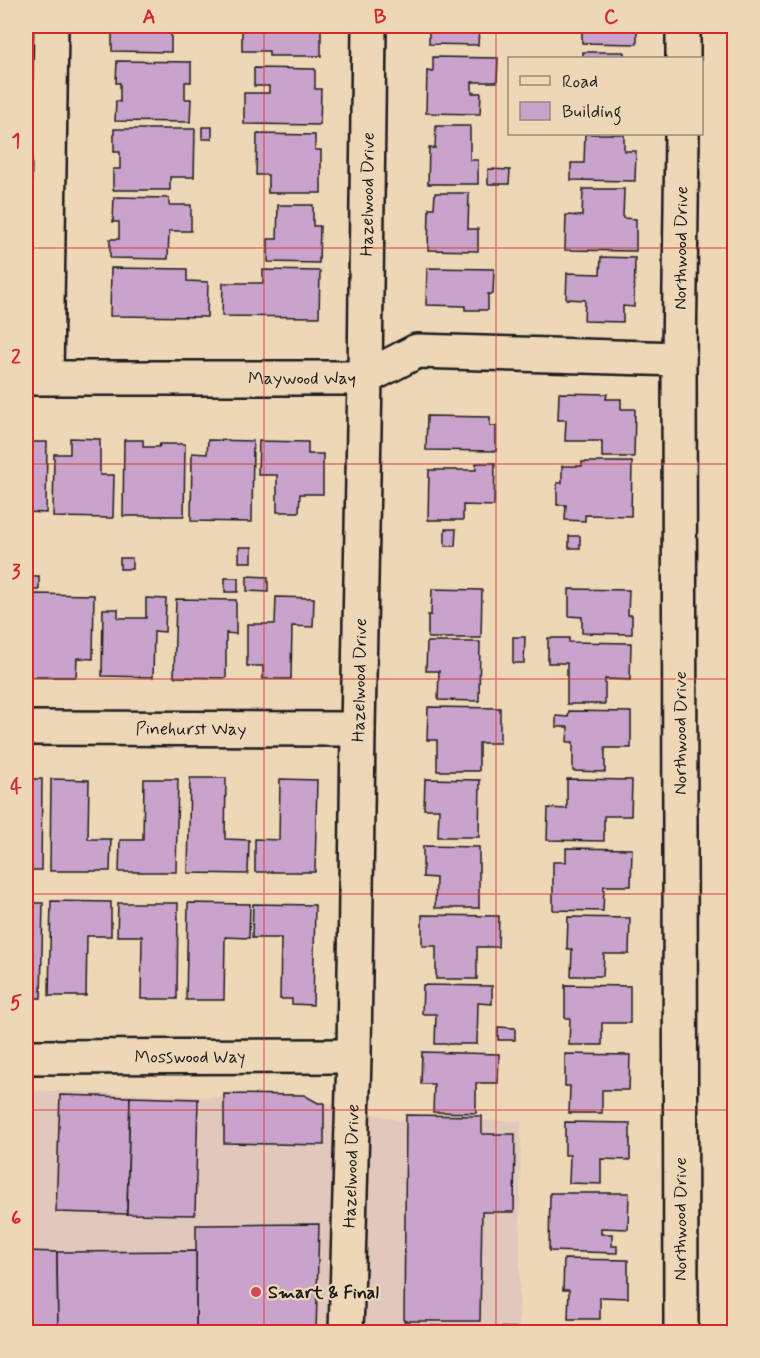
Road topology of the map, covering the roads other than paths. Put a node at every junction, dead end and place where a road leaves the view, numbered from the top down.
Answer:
1 (51, 26) edge
2 (369, 26) edge
3 (683, 26) edge
4 (683, 57) edge
5 (682, 135) edge
6 (679, 359) junction
7 (35, 377) edge
8 (365, 378) junction
9 (26, 728) edge
10 (358, 729) junction
11 (354, 1056) junction
12 (26, 1058) edge
13 (346, 1332) edge
14 (681, 1332) edge

1 - 7 street
2 - 8 street, Hazelwood Drive
3 - 4 street
5 - 6 street, Northwood Drive
6 - 8 street, Maywood Way
6 - 14 street, Northwood Drive
7 - 8 street, Maywood Way
8 - 10 street, Hazelwood Drive
9 - 10 street, Pinehurst Way
10 - 11 street, Hazelwood Drive
11 - 12 street, Mosswood Way
11 - 13 street, Hazelwood Drive

